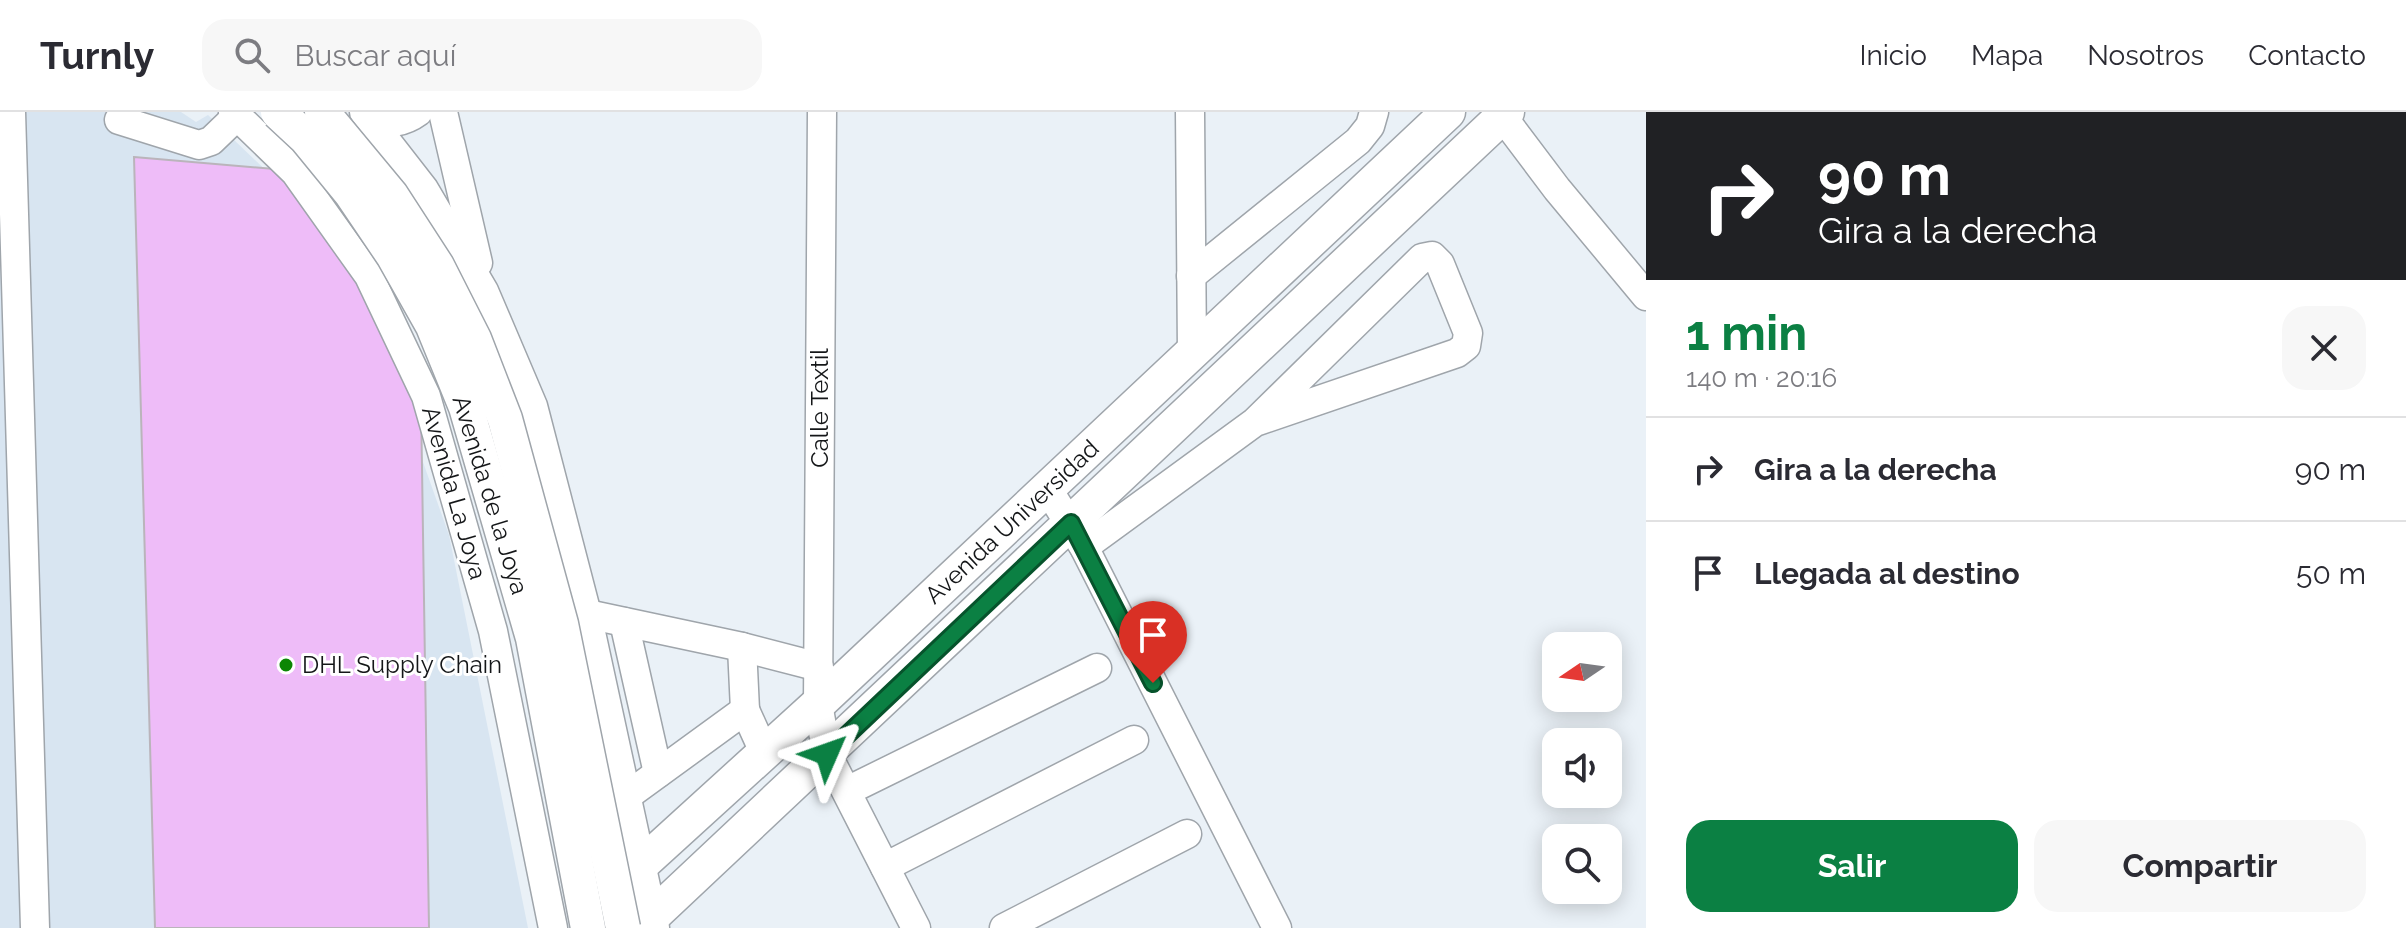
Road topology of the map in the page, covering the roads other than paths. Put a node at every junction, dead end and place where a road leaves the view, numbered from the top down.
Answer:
1 (11, 112) edge
2 (278, 112) edge
3 (322, 112) edge
4 (418, 112) edge
5 (443, 112) edge
6 (822, 112) edge
7 (1190, 112) edge
8 (1374, 112) edge
9 (1504, 113) edge
10 (235, 114) edge
11 (368, 117) edge
12 (1438, 117) edge
13 (119, 120) dead end
14 (1436, 178) junction
15 (1191, 276) junction
16 (484, 291) junction
17 (1646, 296) edge
18 (1192, 353) junction
19 (1255, 422) junction
20 (1047, 488) junction
21 (1077, 535) junction
22 (587, 614) junction
23 (624, 622) junction
24 (742, 647) junction
25 (819, 667) junction
26 (1097, 668) dead end
27 (641, 696) junction
28 (818, 704) junction
29 (607, 706) junction
30 (745, 710) junction
31 (1134, 740) dead end
32 (764, 752) junction
33 (827, 754) junction
34 (658, 773) junction
35 (847, 791) junction
36 (627, 796) junction
37 (1187, 834) dead end
38 (642, 863) junction
39 (885, 867) junction
40 (643, 925) edge
41 (35, 928) edge
42 (553, 928) edge
43 (572, 928) edge
44 (588, 928) edge
45 (916, 928) edge
46 (1004, 928) edge
47 (1277, 928) edge

1 - 41 street
2 - 44 main road, Avenida de la Joya, bridge
3 - 40 main road, Avenida de la Joya, bridge
4 - 11 street
5 - 16 street
6 - 25 street, Calle Textil
7 - 15 street
8 - 15 street
9 - 14 main road, Avenida Universidad
9 - 17 street
10 - 13 street
10 - 42 street, Avenida La Joya
11 - 16 street
12 - 14 street
12 - 18 main road, Avenida Universidad
14 - 21 main road, Avenida Universidad
15 - 18 street
16 - 22 street
18 - 20 main road, Avenida Universidad
19 - 19 street
19 - 21 street
20 - 21 street
20 - 28 main road, Avenida Universidad
21 - 33 main road, Avenida Universidad
21 - 47 street
22 - 23 street
22 - 29 street
23 - 24 street
23 - 27 street
24 - 25 street
24 - 30 street
25 - 28 street, Calle Textil
26 - 35 street
27 - 29 street
27 - 34 street
28 - 32 main road, Avenida Universidad
28 - 33 street, Calle Textil
29 - 36 street
30 - 32 street
30 - 34 street
31 - 39 street
32 - 38 main road, Avenida Universidad
33 - 35 street, Calle Textil
33 - 40 main road, Avenida Universidad
34 - 36 street
35 - 39 street, Calle Textil
36 - 38 street
37 - 46 street
38 - 40 street
38 - 43 main road, Avenida Universidad
39 - 45 street, Calle Textil

